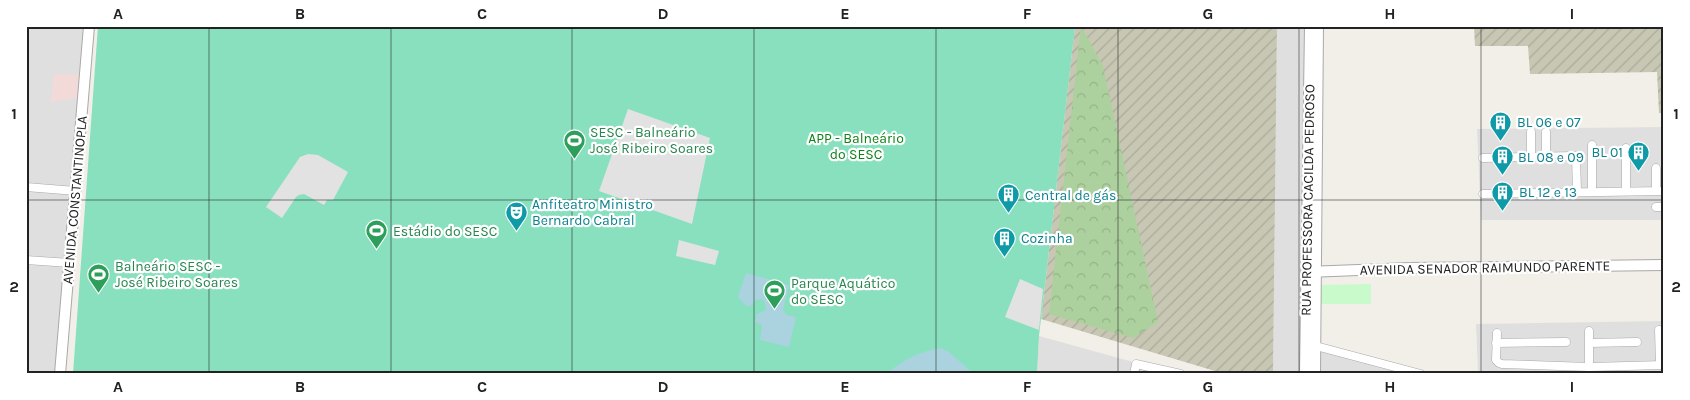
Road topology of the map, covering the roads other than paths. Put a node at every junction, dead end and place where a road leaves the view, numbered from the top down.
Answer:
1 (90, 26) edge
2 (1310, 26) edge
3 (1318, 26) edge
4 (1531, 132) dead end
5 (1546, 132) dead end
6 (1592, 145) dead end
7 (1626, 148) dead end
8 (1546, 156) junction
9 (1531, 157) junction
10 (1484, 158) dead end
11 (1656, 168) dead end
12 (26, 187) edge
13 (1626, 190) junction
14 (76, 191) junction
15 (1577, 191) junction
16 (1592, 191) junction
17 (1660, 191) edge
18 (1483, 194) dead end
19 (26, 260) edge
20 (70, 263) junction
21 (1664, 265) edge
22 (1311, 272) junction
23 (1659, 330) dead end
24 (1589, 331) dead end
25 (1497, 333) dead end
26 (1662, 339) edge
27 (1566, 342) dead end
28 (1637, 342) dead end
29 (1589, 343) junction
30 (1310, 344) junction
31 (1496, 344) junction
32 (1662, 365) edge
33 (1589, 367) junction
34 (60, 374) edge
35 (1134, 374) edge
36 (1181, 374) edge
37 (1305, 374) edge
38 (1315, 374) edge
39 (1421, 374) edge

1 - 14 street, AVENIDA CONSTANTINOPLA
2 - 22 street, RUA PROFESSORA CACILDA PEDROSO
3 - 22 street, RUA PROFESSORA CACILDA PEDROSO
4 - 9 street
5 - 8 street
6 - 16 street
7 - 13 street
8 - 9 street
8 - 15 street
9 - 10 street
11 - 17 street
12 - 14 street
13 - 16 street
13 - 17 street
14 - 20 street, AVENIDA CONSTANTINOPLA
15 - 16 street
15 - 18 street
19 - 20 street
20 - 34 street, AVENIDA CONSTANTINOPLA
21 - 22 street, AVENIDA SENADOR RAIMUNDO PARENTE
22 - 30 street, RUA PROFESSORA CACILDA PEDROSO
23 - 26 street
24 - 29 street
25 - 31 street
26 - 32 street
27 - 31 street
28 - 29 street
29 - 33 street
30 - 37 street, RUA PROFESSORA CACILDA PEDROSO
30 - 38 street, RUA PROFESSORA CACILDA PEDROSO
30 - 39 street
31 - 33 street
32 - 33 street
35 - 36 street

